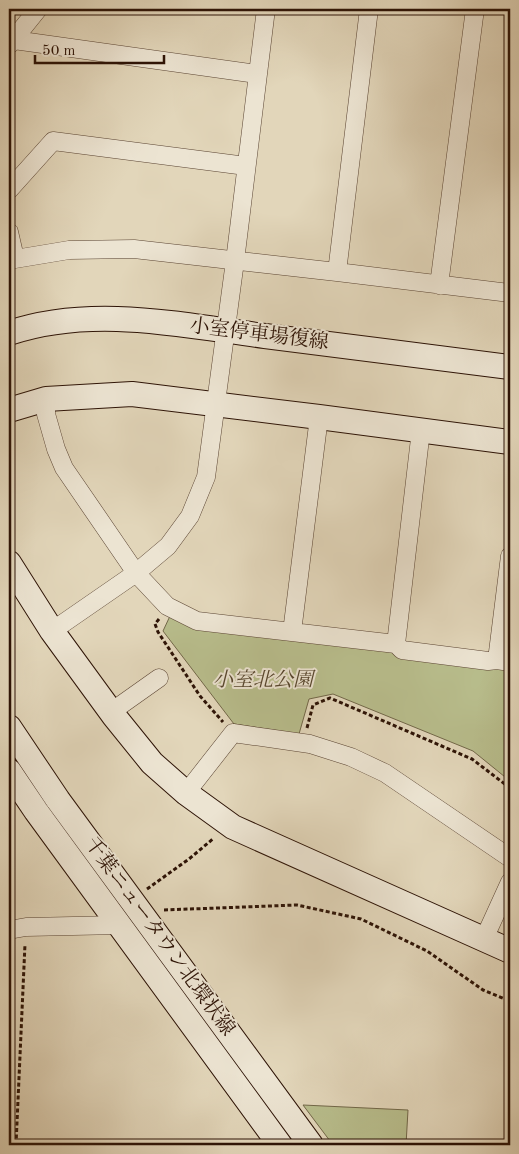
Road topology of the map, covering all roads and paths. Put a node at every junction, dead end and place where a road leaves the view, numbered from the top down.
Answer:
1 (38, 9) edge
2 (266, 9) edge
3 (369, 9) edge
4 (475, 9) edge
5 (11, 42) edge
6 (257, 74) junction
7 (246, 166) junction
8 (9, 190) edge
9 (9, 232) edge
10 (12, 259) edge
11 (235, 261) junction
12 (337, 272) junction
13 (439, 285) junction
14 (510, 293) edge
15 (226, 331) junction
16 (9, 333) edge
17 (510, 367) edge
18 (46, 399) junction
19 (216, 404) junction
20 (9, 410) edge
21 (319, 417) junction
22 (421, 430) junction
23 (510, 442) edge
24 (510, 556) edge
25 (9, 563) edge
26 (136, 573) junction
27 (167, 606) junction
28 (52, 631) junction
29 (292, 632) junction
30 (396, 644) junction
31 (504, 661) edge
32 (159, 678) dead end
33 (111, 712) junction
34 (9, 727) edge
35 (233, 733) junction
36 (304, 742) junction
37 (9, 771) edge
38 (510, 788) edge
39 (186, 793) junction
40 (229, 824) junction
41 (510, 858) edge
42 (510, 882) edge
43 (142, 901) junction
44 (120, 925) junction
45 (17, 929) edge
46 (484, 939) junction
47 (510, 951) edge
48 (510, 1001) edge
49 (16, 1145) edge
50 (280, 1145) edge
51 (311, 1145) edge

1 - 5 street
2 - 6 street
3 - 12 street
4 - 13 street
5 - 6 street
6 - 7 street
7 - 8 street
7 - 11 street
9 - 10 street
10 - 11 street
11 - 12 street
11 - 15 street
12 - 13 street
13 - 14 street
15 - 16 main road, 小室停車場復線
15 - 17 main road, 小室停車場復線
15 - 19 street
18 - 19 main road
18 - 20 main road
18 - 26 street
19 - 21 main road
19 - 26 street
21 - 22 main road
21 - 29 street
22 - 23 main road
22 - 30 street
24 - 31 street
25 - 28 main road
26 - 27 street
26 - 28 street
27 - 29 street
27 - 35 path
28 - 33 main road
29 - 30 street
30 - 31 street
32 - 33 street
33 - 39 main road
34 - 43 main road, 千葉ニュータウン北環状線
35 - 36 street
35 - 39 street
36 - 38 path
36 - 41 street
37 - 44 main road, 千葉ニュータウン北環状線
39 - 40 main road
40 - 43 path
40 - 46 main road
42 - 46 street
43 - 48 path
43 - 51 main road, 千葉ニュータウン北環状線
44 - 45 street
44 - 50 main road, 千葉ニュータウン北環状線
45 - 49 path
46 - 47 main road

